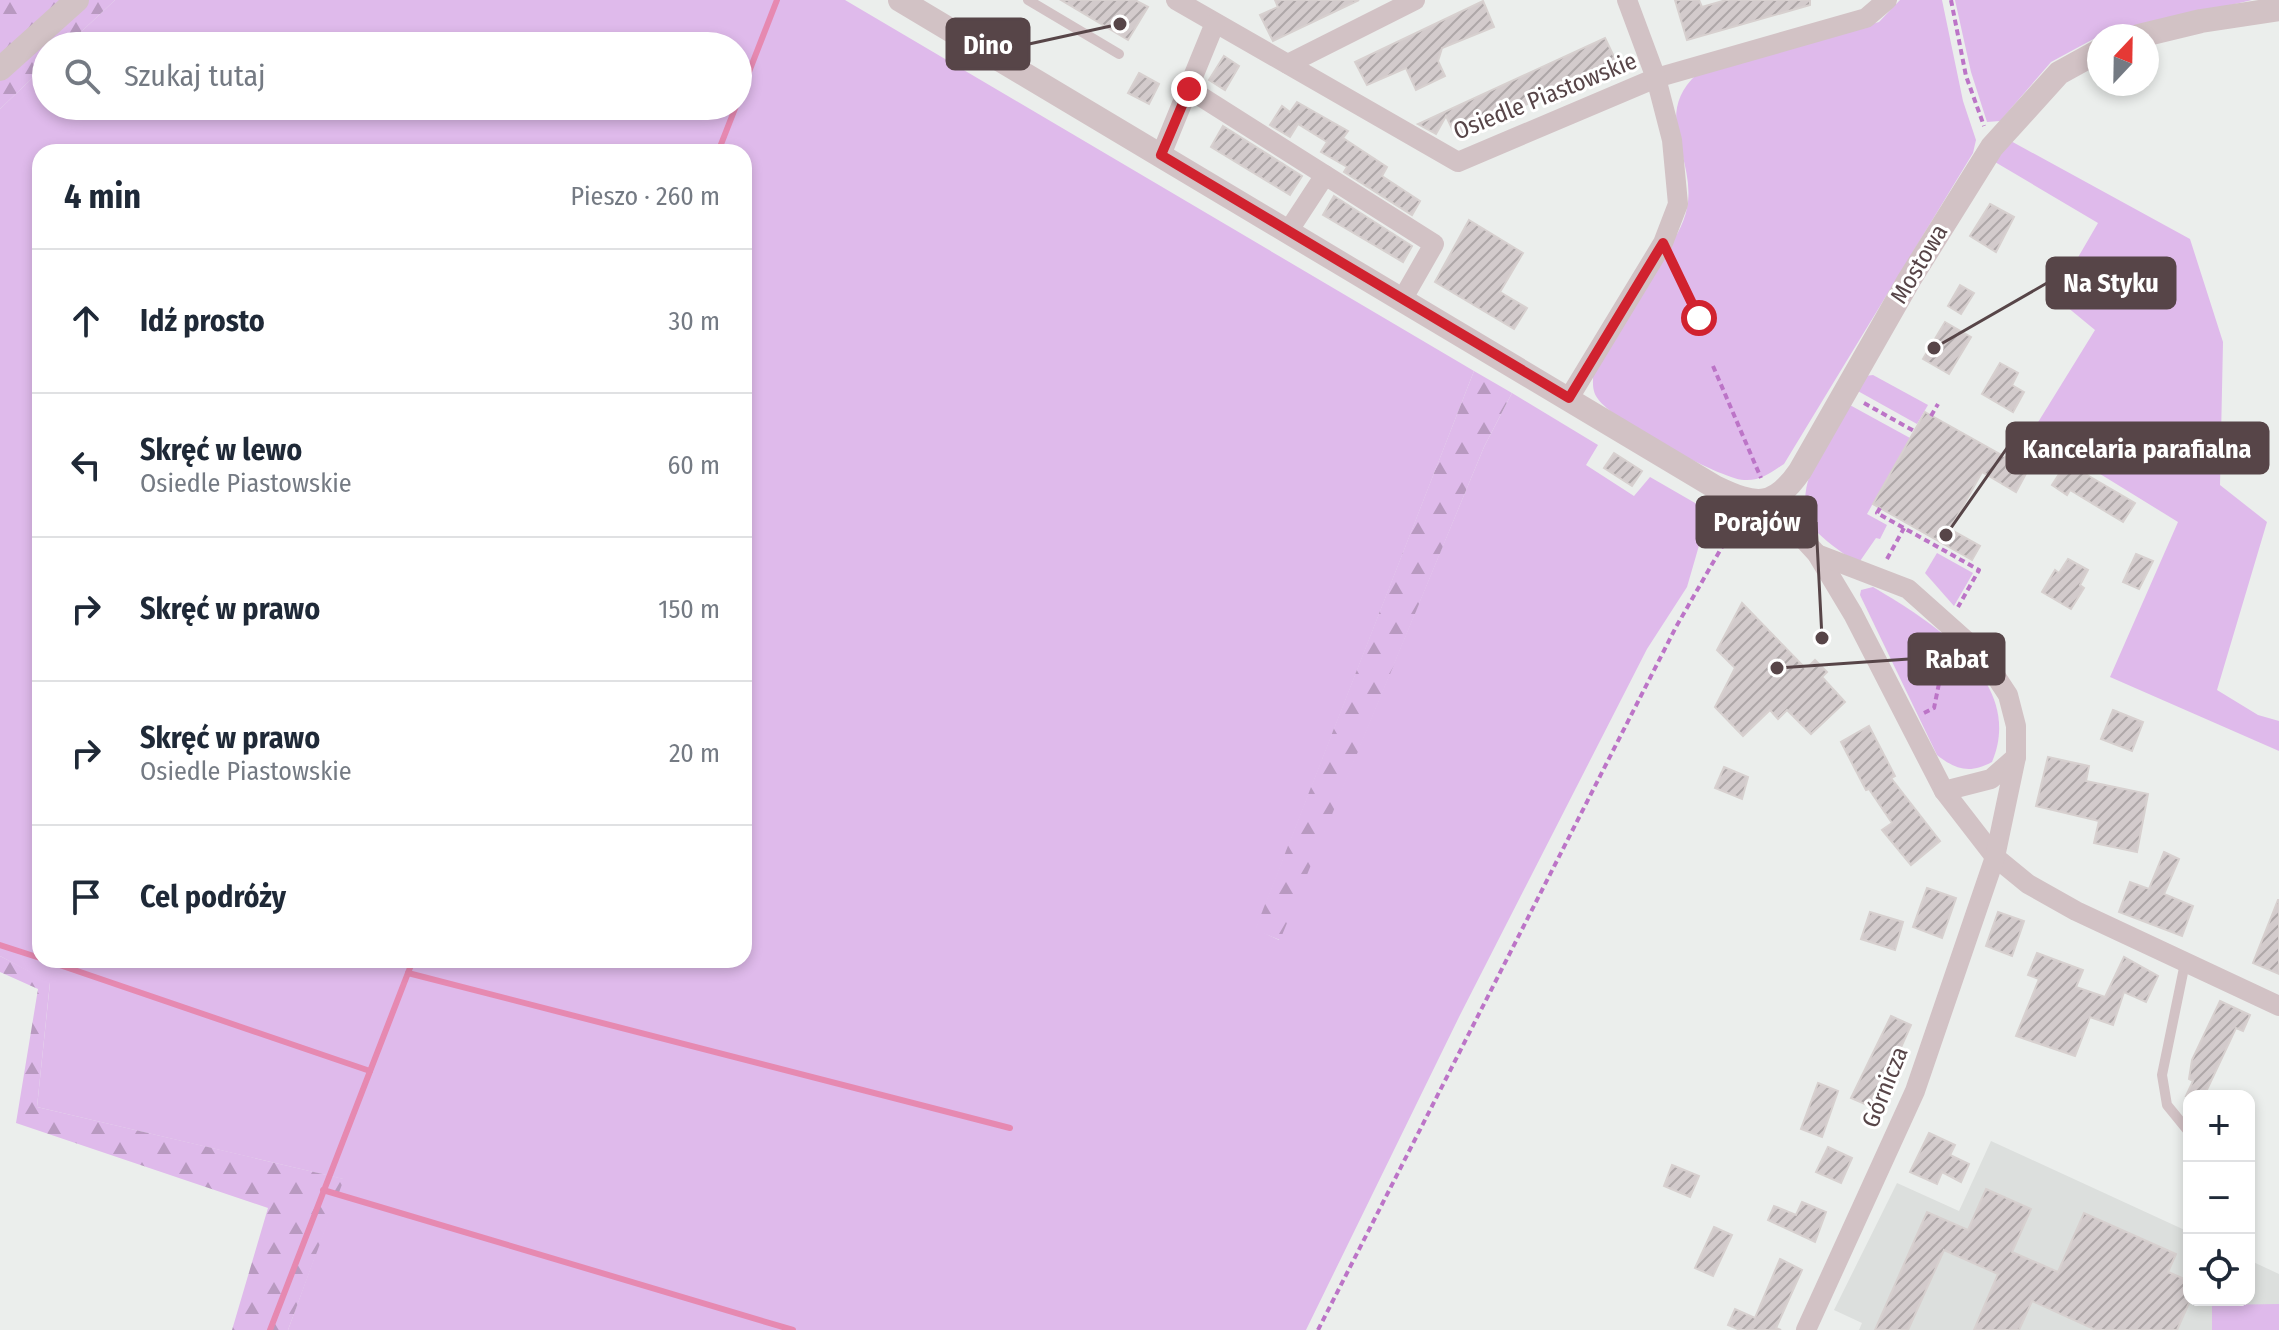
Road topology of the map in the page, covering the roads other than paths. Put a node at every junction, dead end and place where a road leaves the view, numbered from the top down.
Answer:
1 (77, 0) edge
2 (900, 0) edge
3 (1028, 0) edge
4 (1176, 0) edge
5 (1415, 0) edge
6 (1627, 0) edge
7 (1887, 0) edge
8 (2279, 9) edge
9 (1215, 23) junction
10 (41, 32) edge
11 (2159, 32) edge
12 (32, 40) edge
13 (1119, 54) dead end
14 (2087, 58) edge
15 (1288, 64) junction
16 (0, 69) edge
17 (1656, 78) junction
18 (1189, 89) junction
19 (1161, 155) junction
20 (1325, 175) junction
21 (1289, 230) junction
22 (1402, 300) junction
23 (1569, 398) junction
24 (1759, 494) junction
25 (1817, 554) junction
26 (2016, 757) junction
27 (1944, 791) junction
28 (1995, 857) junction
29 (2185, 963) junction
30 (2279, 1006) edge
31 (2183, 1125) edge
32 (1806, 1330) edge

1 - 10 street
2 - 19 street
3 - 13 lane
4 - 9 street, Osiedle Piastowskie
5 - 15 street
6 - 17 street, Osiedle Piastowskie
7 - 17 street, Osiedle Piastowskie
8 - 11 street
9 - 15 street, Osiedle Piastowskie
9 - 18 street
12 - 16 street
14 - 24 street, Mostowa
15 - 17 street, Osiedle Piastowskie
17 - 23 street, Osiedle Piastowskie
18 - 19 street
18 - 20 street
19 - 21 street
20 - 21 street
20 - 22 street
21 - 22 street
22 - 23 street
23 - 24 street
24 - 25 street
25 - 26 street, Górnicza
25 - 27 street
26 - 27 street
26 - 28 street, Górnicza
27 - 28 street
28 - 29 street
28 - 32 street, Górnicza
29 - 30 street
29 - 31 lane

